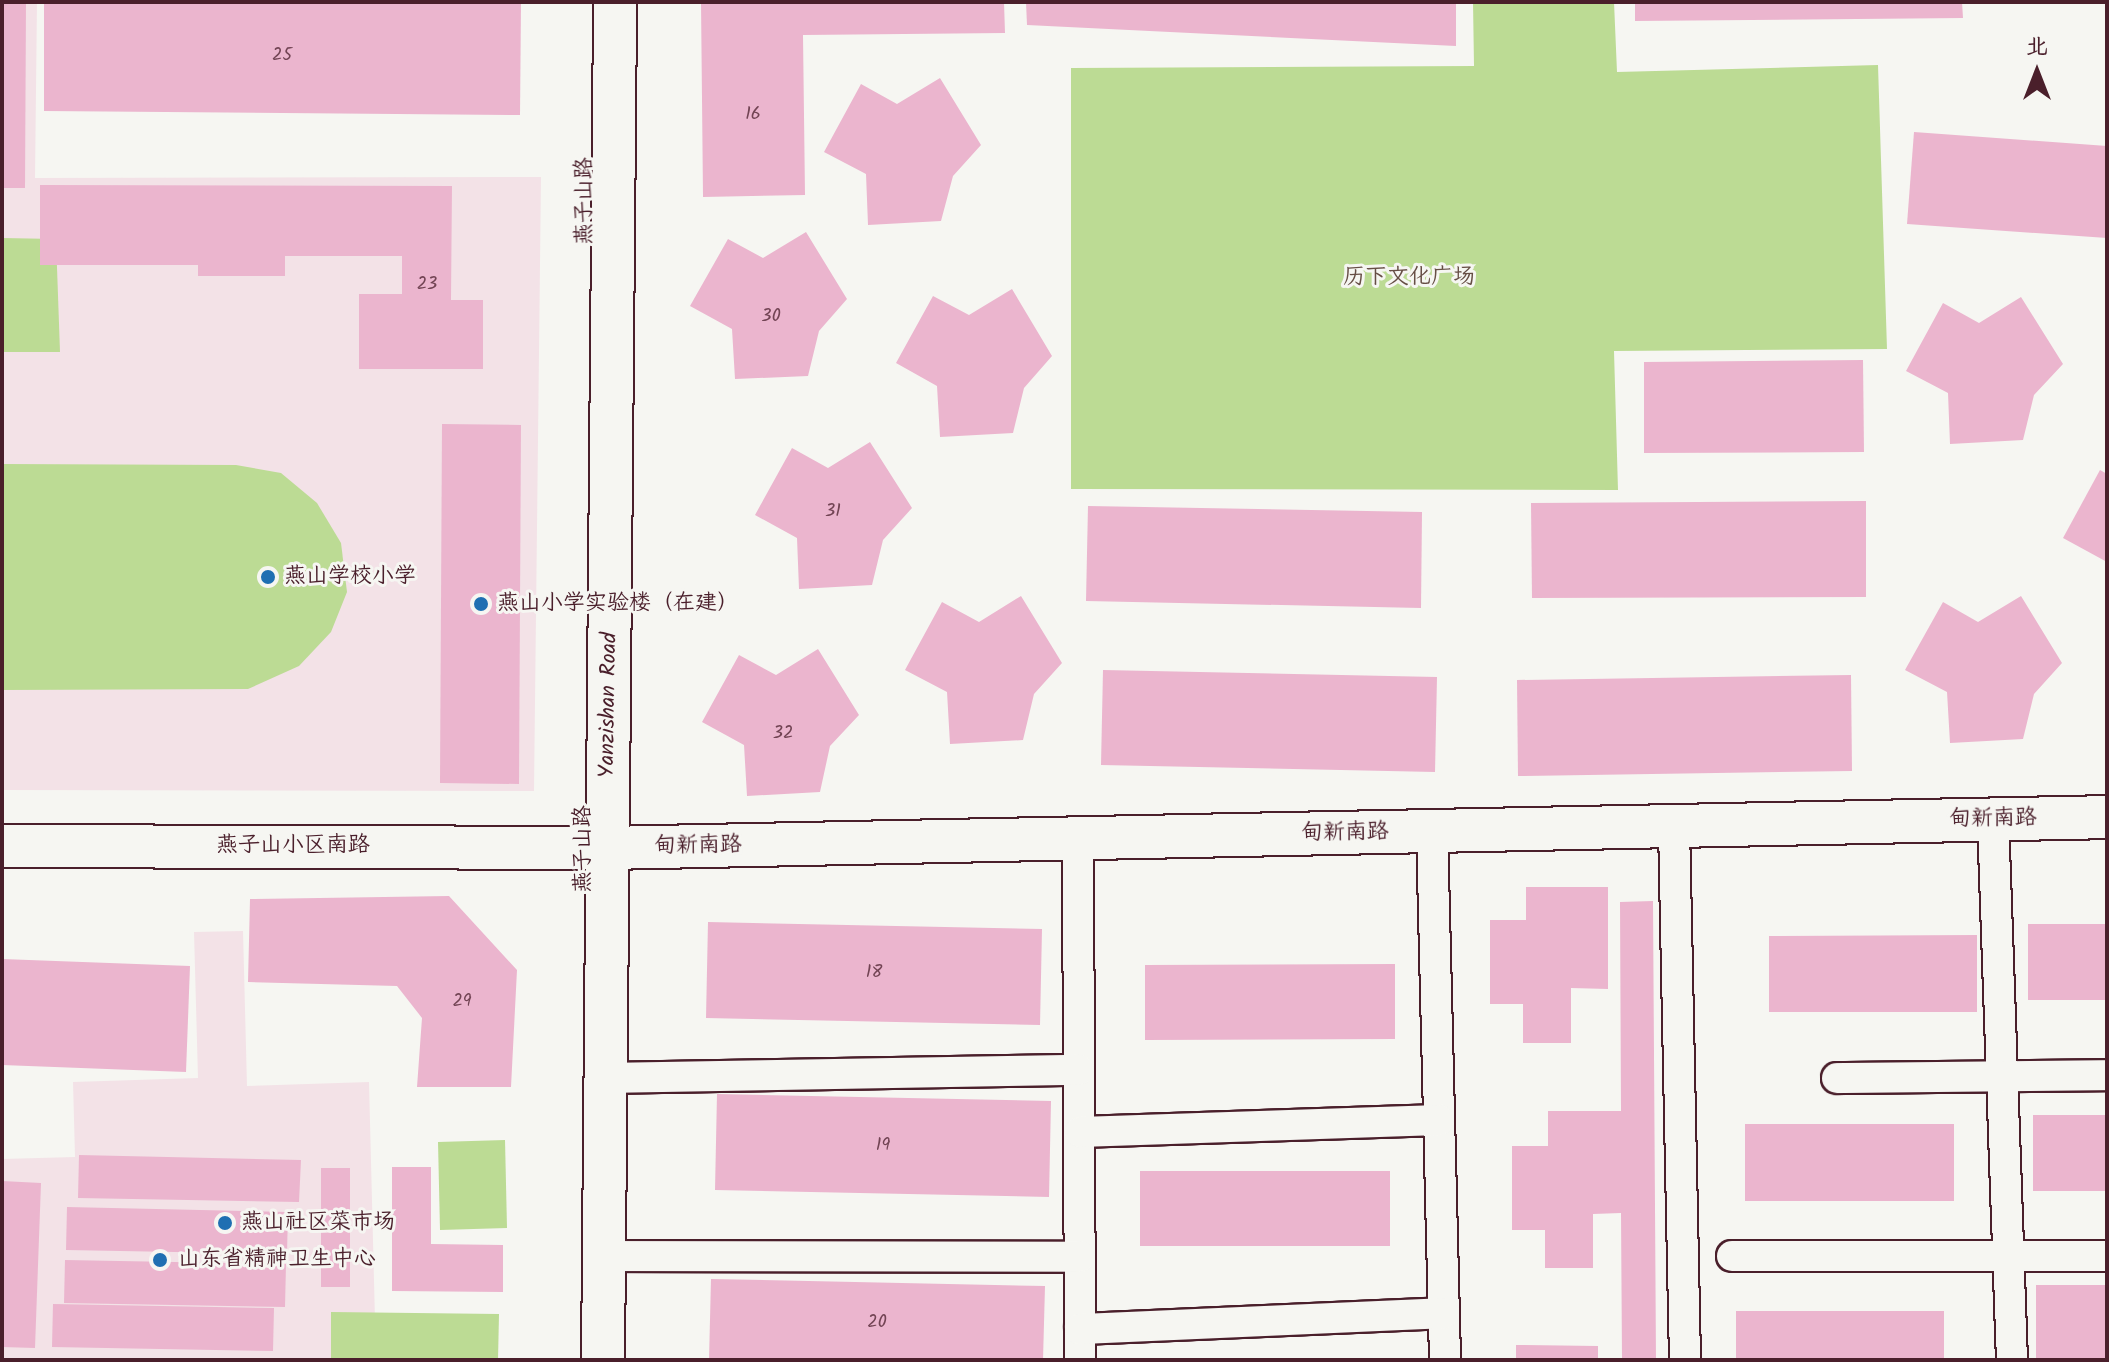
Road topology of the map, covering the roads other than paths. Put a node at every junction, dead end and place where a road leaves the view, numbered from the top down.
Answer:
1 (586, 2) edge
2 (615, 2) edge
3 (2107, 817) edge
4 (1993, 819) junction
5 (1674, 826) junction
6 (1432, 831) junction
7 (1078, 838) junction
8 (2, 846) edge
9 (596, 848) junction
10 (1079, 1070) junction
11 (2107, 1075) edge
12 (2002, 1077) junction
13 (605, 1078) junction
14 (1837, 1078) dead end
15 (1439, 1120) junction
16 (1080, 1132) junction
17 (604, 1256) junction
18 (1732, 1256) dead end
19 (2107, 1256) edge
20 (1080, 1257) junction
21 (2008, 1258) junction
22 (1444, 1313) junction
23 (1080, 1329) junction
24 (578, 1360) edge
25 (603, 1360) edge
26 (1080, 1360) edge
27 (1445, 1360) edge
28 (1685, 1360) edge
29 (2012, 1360) edge

1 - 9 street, 燕子山路
2 - 9 street, Yanzishan Road
3 - 4 street, 甸新南路
4 - 5 street, 甸新南路
4 - 12 street
5 - 6 street, 甸新南路
5 - 28 street
6 - 7 street, 甸新南路
6 - 15 street
7 - 9 street, 甸新南路
7 - 10 street
8 - 9 street, 燕子山小区南路
9 - 13 street, Yanzishan Road
9 - 24 street, 燕子山路
10 - 13 street
10 - 16 street
11 - 12 street
12 - 14 street
12 - 21 street
13 - 17 street, Yanzishan Road
15 - 16 street
15 - 22 street
16 - 20 street
17 - 20 street
17 - 25 street, Yanzishan Road
18 - 21 street
19 - 21 street
20 - 23 street
21 - 29 street
22 - 23 street
22 - 27 street
23 - 26 street

